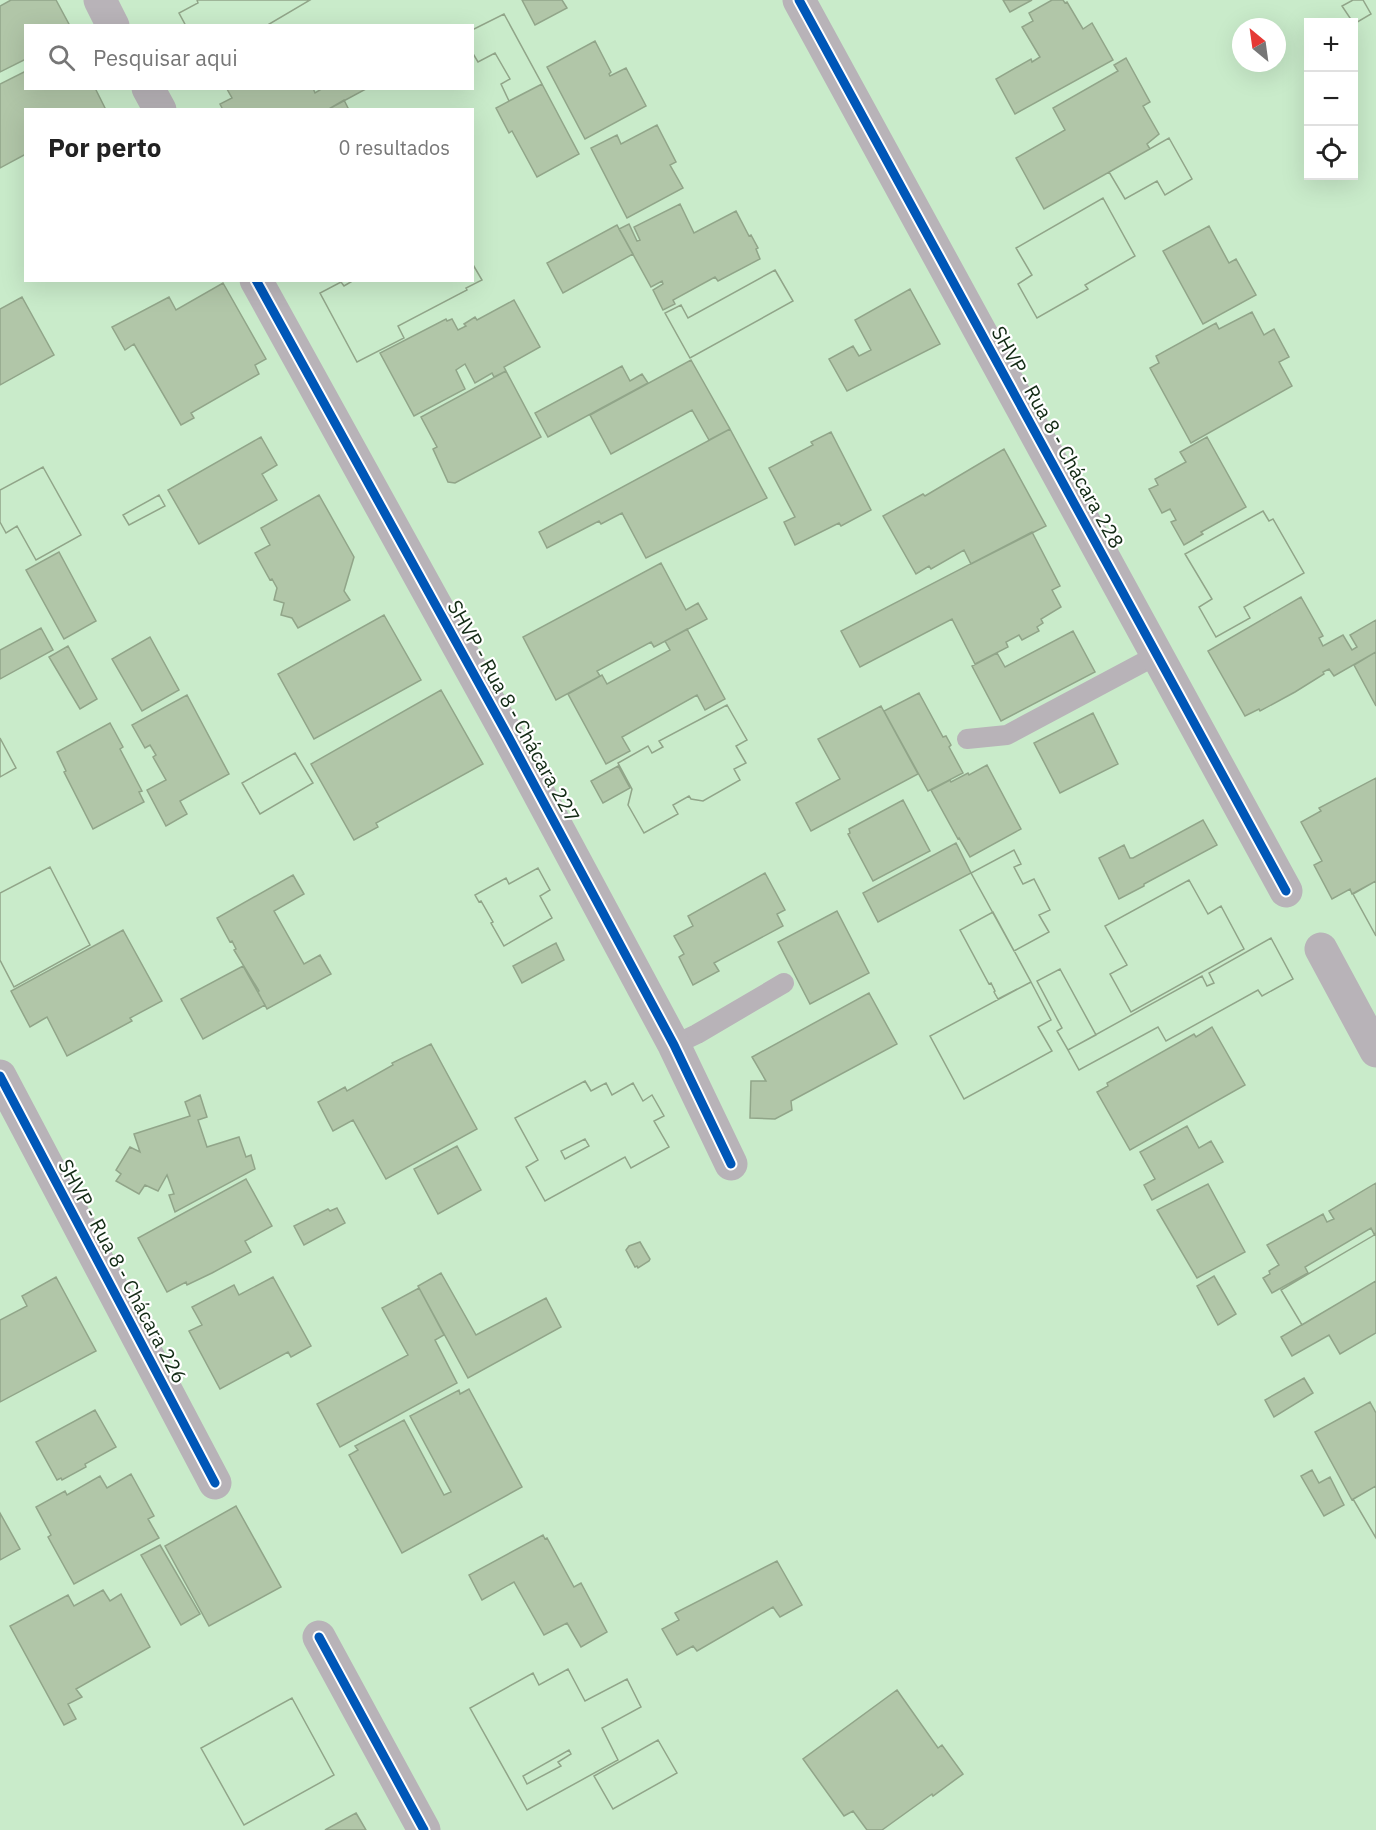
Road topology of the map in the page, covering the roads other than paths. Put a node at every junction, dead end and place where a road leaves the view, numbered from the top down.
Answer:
1 (100, 0) edge
2 (799, 0) edge
3 (112, 24) edge
4 (149, 90) edge
5 (159, 108) edge
6 (257, 282) edge
7 (1157, 655) junction
8 (967, 739) dead end
9 (1286, 891) dead end
10 (1321, 950) dead end
11 (784, 983) dead end
12 (674, 1046) junction
13 (1376, 1051) edge
14 (0, 1076) edge
15 (731, 1164) dead end
16 (214, 1483) dead end
17 (319, 1637) dead end
18 (424, 1830) edge

1 - 3 street
2 - 7 street, SHVP - Rua 8 - Chácara 228
4 - 5 street
6 - 12 street, SHVP - Rua 8 - Chácara 227
7 - 8 lane
7 - 9 street, SHVP - Rua 8 - Chácara 228
10 - 13 street
11 - 12 lane
12 - 15 street, SHVP - Rua 8 - Chácara 227
14 - 16 street, SHVP - Rua 8 - Chácara 226
17 - 18 street

